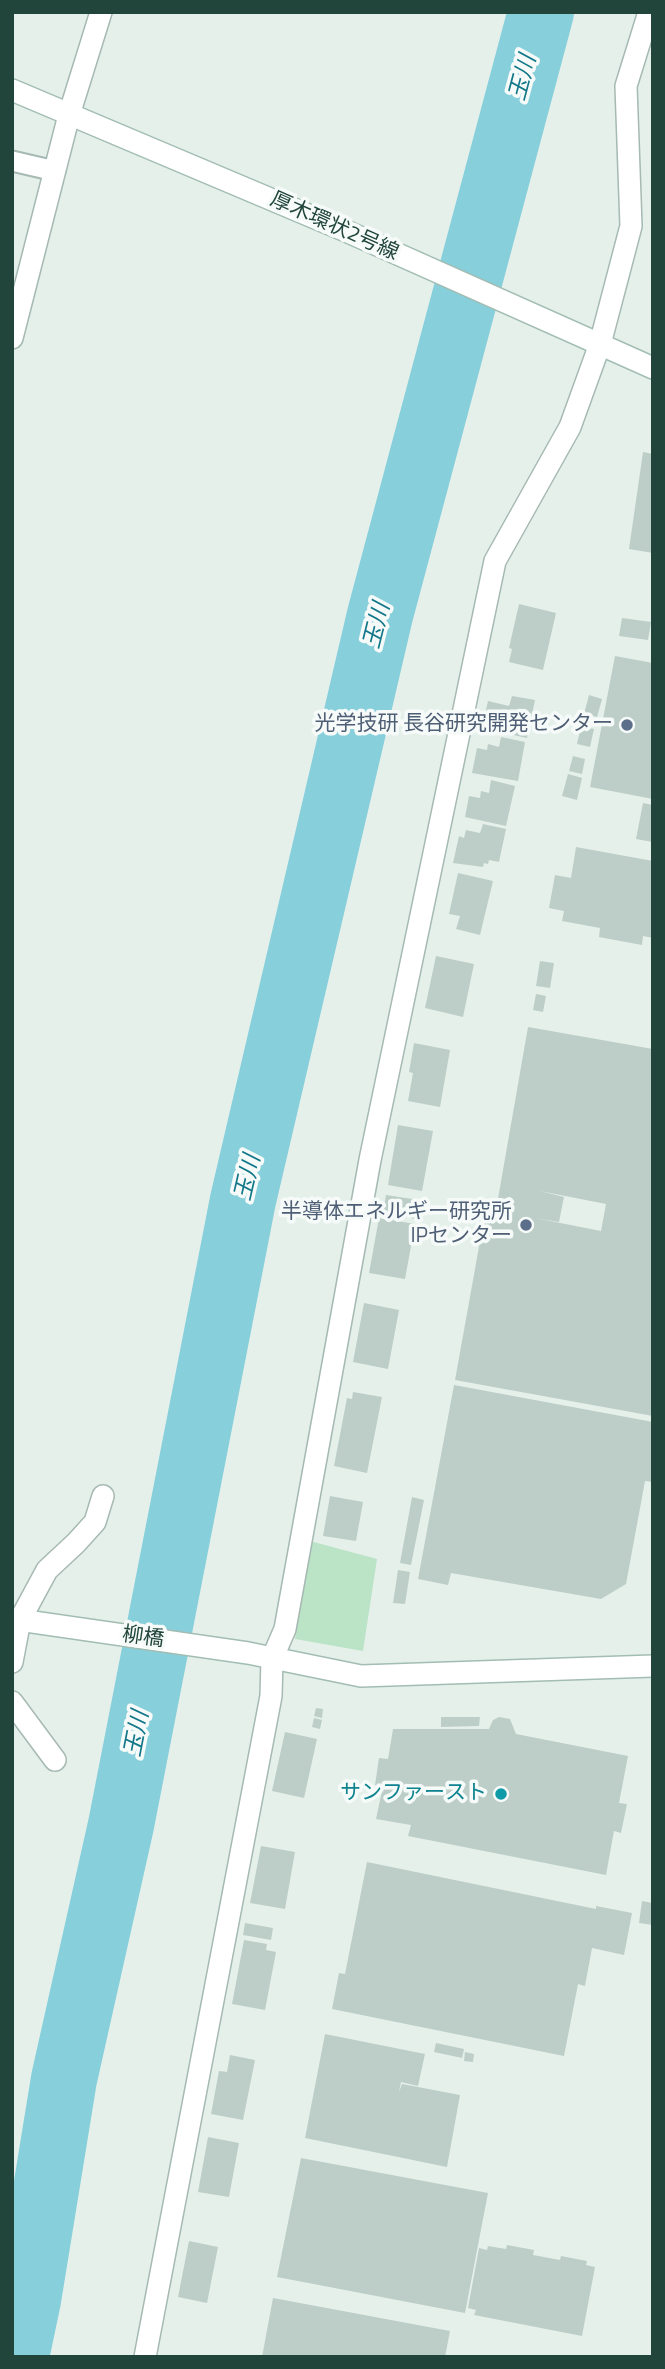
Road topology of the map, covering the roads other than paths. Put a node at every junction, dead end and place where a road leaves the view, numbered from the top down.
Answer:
1 (101, 12) edge
2 (649, 12) edge
3 (12, 90) edge
4 (69, 115) junction
5 (12, 161) edge
6 (55, 171) junction
7 (12, 338) edge
8 (592, 342) junction
9 (653, 368) edge
10 (103, 1496) dead end
11 (23, 1621) edge
12 (272, 1659) junction
13 (12, 1662) edge
14 (653, 1666) edge
15 (12, 1702) edge
16 (55, 1760) dead end
17 (145, 2357) edge

1 - 4 street
2 - 8 street
3 - 4 street, 厚木環状2号線
4 - 6 street
4 - 8 street, 厚木環状2号線
5 - 6 lane
6 - 7 street
8 - 9 street, 厚木環状2号線
8 - 12 street
10 - 11 street
11 - 12 street, 柳橋
11 - 13 street
12 - 14 street, 柳橋
12 - 17 street
15 - 16 street

